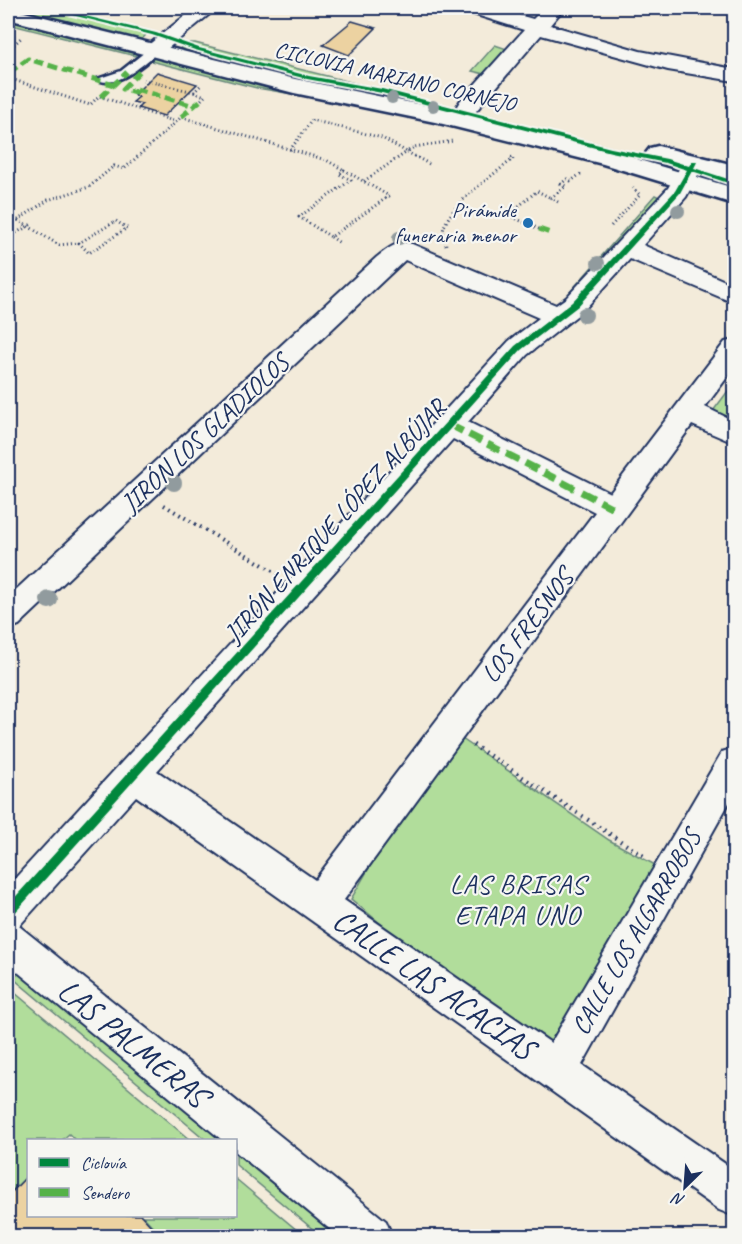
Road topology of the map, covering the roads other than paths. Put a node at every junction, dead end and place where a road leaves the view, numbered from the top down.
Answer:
1 (73, 8) edge
2 (207, 8) edge
3 (474, 8) edge
4 (555, 8) edge
5 (8, 13) edge
6 (537, 26) junction
7 (175, 33) junction
8 (154, 50) junction
9 (735, 75) edge
10 (102, 79) dead end
11 (468, 106) junction
12 (689, 172) junction
13 (735, 172) edge
14 (735, 196) edge
15 (617, 239) junction
16 (735, 295) edge
17 (558, 316) junction
18 (735, 349) edge
19 (688, 411) junction
20 (450, 425) junction
21 (735, 433) edge
22 (615, 508) junction
23 (8, 616) edge
24 (735, 763) edge
25 (134, 774) junction
26 (319, 904) junction
27 (8, 912) edge
28 (8, 940) edge
29 (556, 1070) junction
30 (735, 1195) edge
31 (371, 1236) edge

1 - 7 main road
2 - 7 street
3 - 6 street
4 - 6 street
5 - 8 main road
6 - 9 street
6 - 11 street
7 - 8 street
7 - 11 main road
8 - 10 lane
8 - 12 main road
11 - 12 main road
12 - 13 main road
12 - 14 main road
12 - 15 street, JIRÓN ENRIQUE LÓPEZ ALBÚJAR
15 - 16 street
15 - 17 street, JIRÓN ENRIQUE LÓPEZ ALBÚJAR
17 - 20 street, JIRÓN ENRIQUE LÓPEZ ALBÚJAR
17 - 23 street, JIRÓN LOS GLADIOLOS
18 - 19 street, LOS FRESNOS
19 - 21 street
19 - 22 street, LOS FRESNOS
20 - 22 street
20 - 25 street, JIRÓN ENRIQUE LÓPEZ ALBÚJAR
22 - 26 street, LOS FRESNOS
24 - 29 street, CALLE LOS ALGARROBOS
25 - 26 street, CALLE LAS ACACIAS
25 - 27 street, JIRÓN ENRIQUE LÓPEZ ALBÚJAR
26 - 29 street, CALLE LAS ACACIAS
28 - 31 street, LAS PALMERAS
29 - 30 street, CALLE LAS ACACIAS

